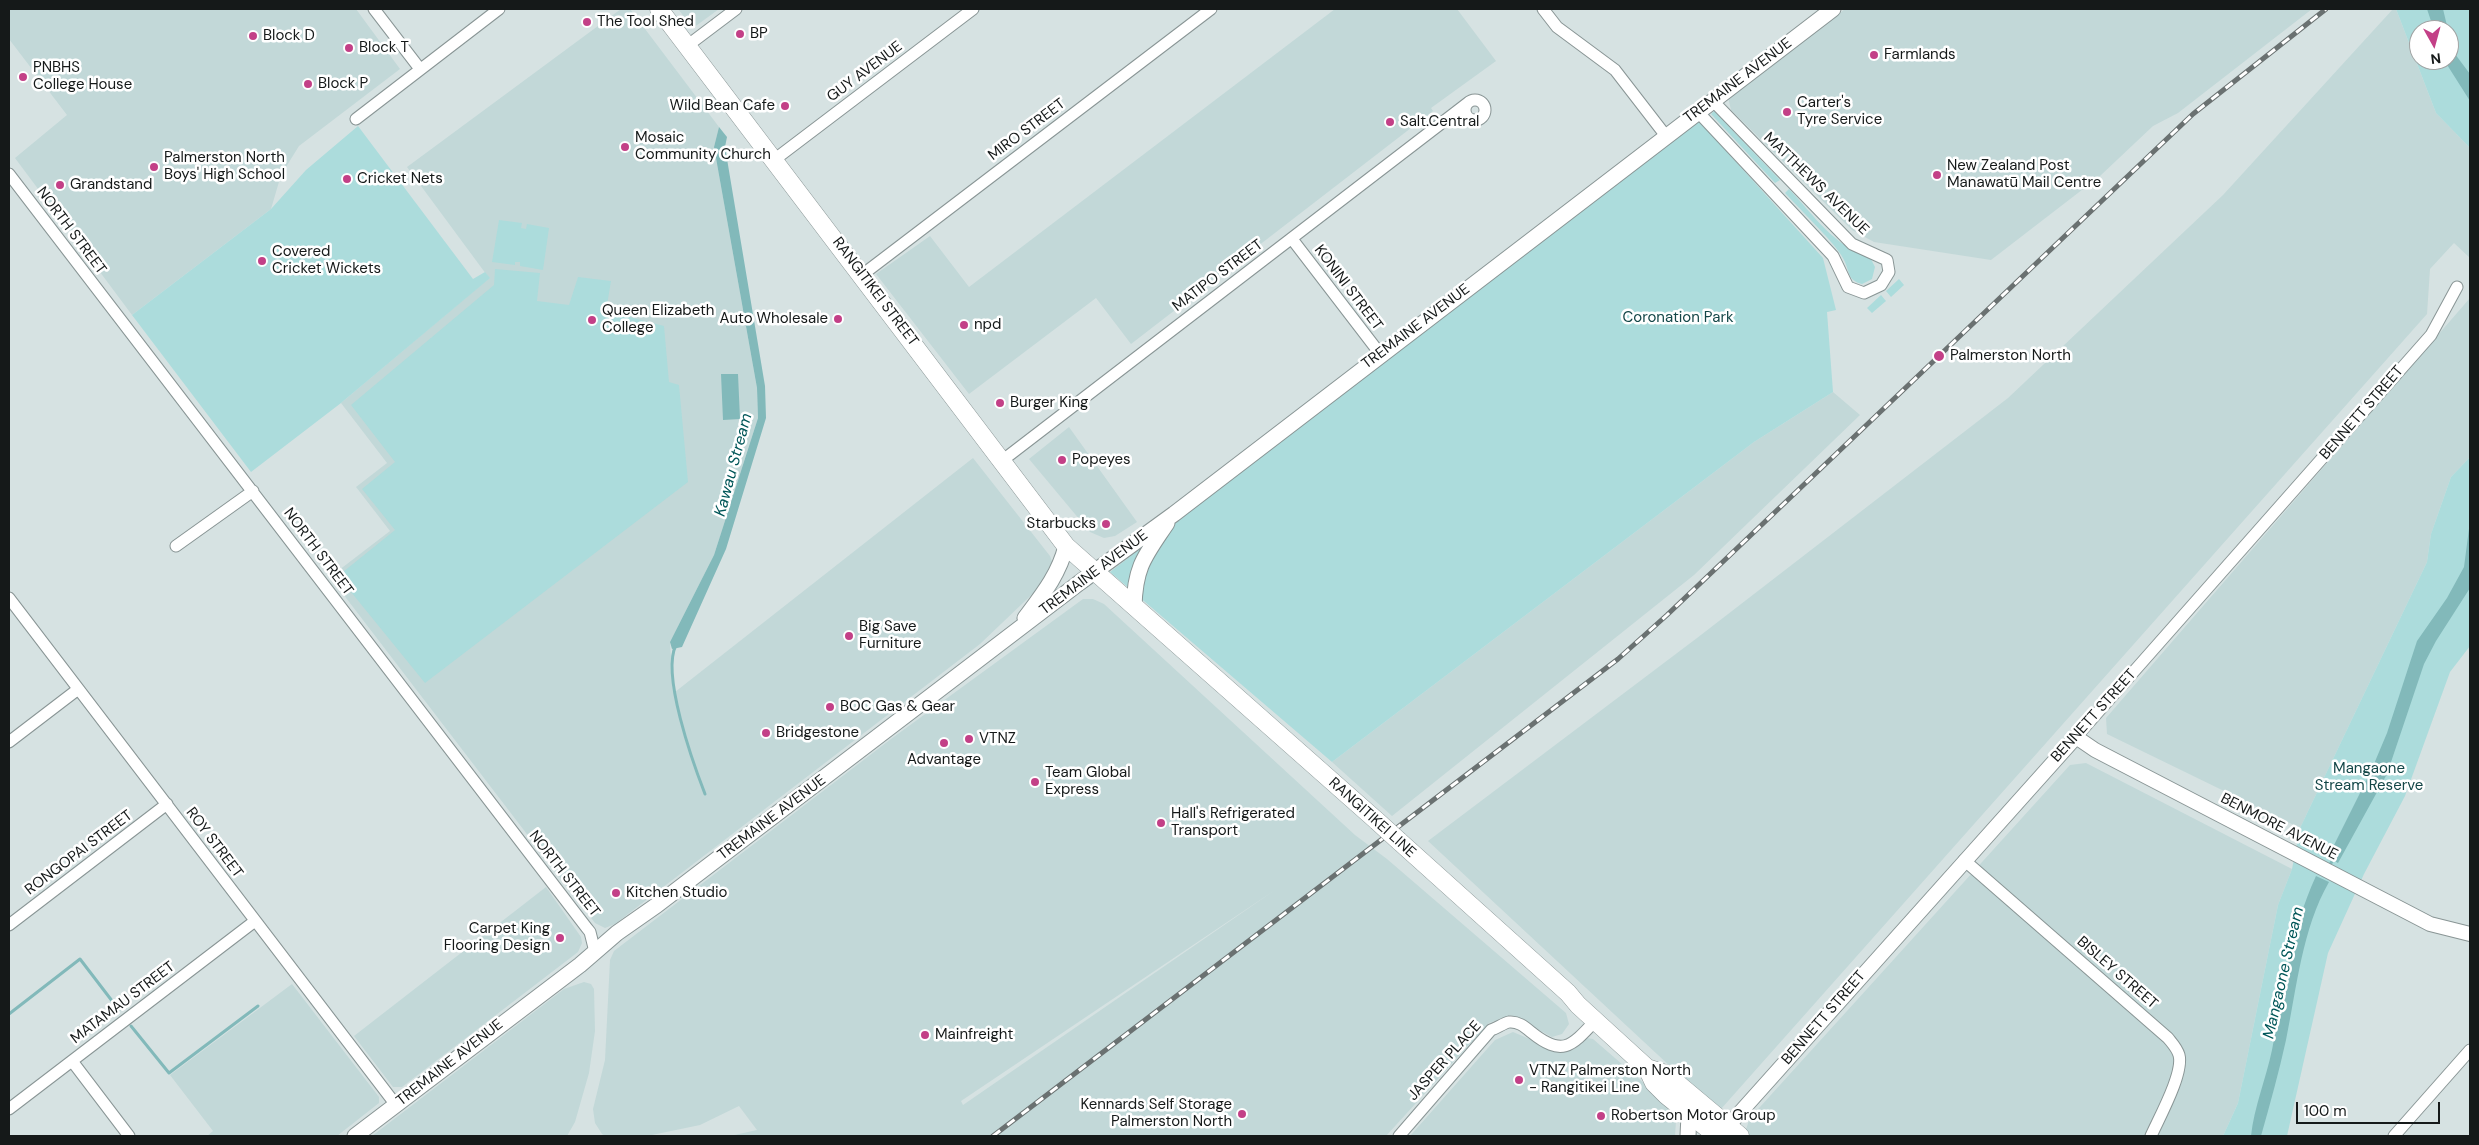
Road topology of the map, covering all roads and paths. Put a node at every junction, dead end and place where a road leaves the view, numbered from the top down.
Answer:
1 (374, 9) edge
2 (499, 9) edge
3 (658, 9) edge
4 (736, 9) edge
5 (974, 9) edge
6 (1211, 9) edge
7 (1543, 9) edge
8 (1833, 9) edge
9 (687, 46) junction
10 (420, 69) junction
11 (1713, 101) junction
12 (1469, 102) junction
13 (1698, 112) junction
14 (1450, 114) junction
15 (1465, 114) junction
16 (356, 118) dead end
17 (1666, 136) junction
18 (774, 160) junction
19 (9, 174) edge
20 (1292, 239) junction
21 (862, 275) junction
22 (2457, 286) dead end
23 (1381, 355) junction
24 (1003, 460) junction
25 (253, 491) junction
26 (1174, 514) junction
27 (176, 546) dead end
28 (1066, 546) junction
29 (1094, 572) junction
30 (9, 598) edge
31 (1134, 607) junction
32 (1014, 633) junction
33 (77, 690) junction
34 (2076, 737) junction
35 (9, 742) edge
36 (166, 804) junction
37 (1964, 860) junction
38 (255, 921) junction
39 (9, 925) edge
40 (2470, 934) edge
41 (595, 952) junction
42 (1595, 1021) junction
43 (2470, 1050) edge
44 (72, 1061) junction
45 (1647, 1068) junction
46 (396, 1105) junction
47 (9, 1109) edge
48 (1689, 1115) junction
49 (1726, 1134) edge
50 (128, 1136) edge
51 (355, 1136) edge
52 (1398, 1136) edge
53 (1688, 1136) edge
54 (2151, 1136) edge
55 (2394, 1136) edge

1 - 10 street
2 - 10 street
3 - 9 highway, RANGITIKEI STREET
4 - 9 street
5 - 18 street, GUY AVENUE
6 - 21 street, MIRO STREET
7 - 17 street
8 - 11 main road, TREMAINE AVENUE
9 - 18 highway, RANGITIKEI STREET
10 - 16 street
11 - 13 main road, TREMAINE AVENUE
11 - 13 street, MATTHEWS AVENUE
12 - 14 street, MATIPO STREET
12 - 15 street
12 - 15 street
13 - 17 main road, TREMAINE AVENUE
14 - 15 street
14 - 20 street, MATIPO STREET
17 - 23 main road, TREMAINE AVENUE
18 - 21 highway, RANGITIKEI STREET
19 - 25 street, NORTH STREET
20 - 23 street, KONINI STREET
20 - 24 street, MATIPO STREET
21 - 24 highway, RANGITIKEI STREET
22 - 34 street, BENNETT STREET
23 - 26 main road, TREMAINE AVENUE
24 - 28 highway, RANGITIKEI STREET
25 - 27 street
25 - 41 street, NORTH STREET
26 - 29 main road, TREMAINE AVENUE
26 - 31 main road
28 - 29 highway, RANGITIKEI STREET
28 - 32 main road
29 - 31 highway, RANGITIKEI LINE
29 - 32 main road, TREMAINE AVENUE
30 - 33 street, ROY STREET
31 - 42 highway, RANGITIKEI LINE, bridge
32 - 41 main road, TREMAINE AVENUE
33 - 35 street
33 - 36 street, ROY STREET
34 - 37 street, BENNETT STREET
34 - 40 street, BENMORE AVENUE
36 - 38 street, ROY STREET
36 - 39 street, RONGOPAI STREET
37 - 49 street, BENNETT STREET
37 - 54 street, BISLEY STREET
38 - 44 street, MATAMAU STREET
38 - 46 street, ROY STREET
41 - 46 main road, TREMAINE AVENUE
42 - 45 highway, RANGITIKEI LINE
42 - 52 street, JASPER PLACE
43 - 55 street
44 - 47 street, MATAMAU STREET
44 - 50 street
45 - 48 highway, RANGITIKEI LINE
45 - 49 highway, RANGITIKEI LINE
46 - 51 main road, TREMAINE AVENUE
48 - 49 highway, RANGITIKEI LINE
48 - 53 main road

